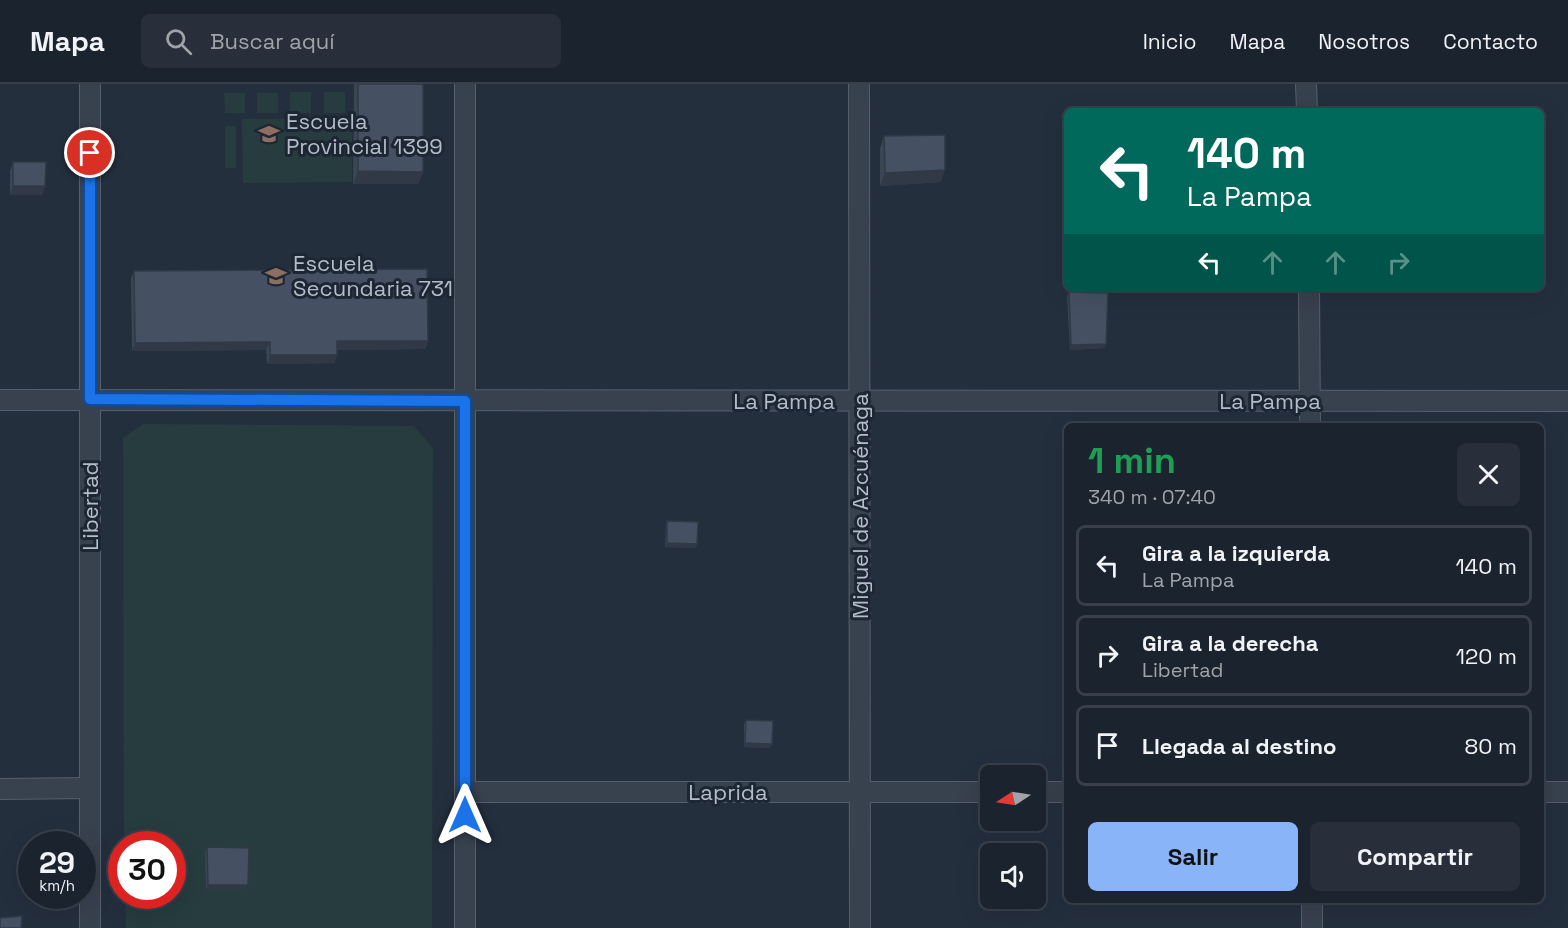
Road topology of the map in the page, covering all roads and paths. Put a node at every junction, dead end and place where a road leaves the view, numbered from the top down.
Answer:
1 (90, 84) edge
2 (465, 84) edge
3 (859, 84) edge
4 (1306, 84) edge
5 (1307, 108) edge
6 (1309, 291) edge
7 (90, 399) junction
8 (0, 400) edge
9 (465, 401) junction
10 (860, 401) junction
11 (1310, 401) junction
12 (1568, 401) edge
13 (1310, 423) edge
14 (90, 788) junction
15 (0, 789) edge
16 (465, 792) junction
17 (860, 792) junction
18 (980, 792) edge
19 (1046, 792) edge
20 (1064, 792) edge
21 (1544, 792) edge
22 (1568, 792) edge
23 (1312, 903) edge
24 (90, 928) edge
25 (465, 928) edge
26 (860, 928) edge
27 (1312, 928) edge

1 - 7 street, Libertad
2 - 9 street
3 - 10 street, Miguel de Azcuénaga
4 - 5 street
6 - 11 street
7 - 8 street, La Pampa
7 - 9 street, La Pampa
7 - 14 street, Libertad
9 - 10 street, La Pampa
9 - 16 street
10 - 11 street, La Pampa
10 - 17 street, Miguel de Azcuénaga
11 - 12 street, La Pampa
11 - 13 street
14 - 15 street
14 - 24 street, Libertad
16 - 17 street, Laprida
16 - 25 street
17 - 18 street, Laprida
17 - 26 street, Miguel de Azcuénaga
19 - 20 street
21 - 22 street
23 - 27 street

